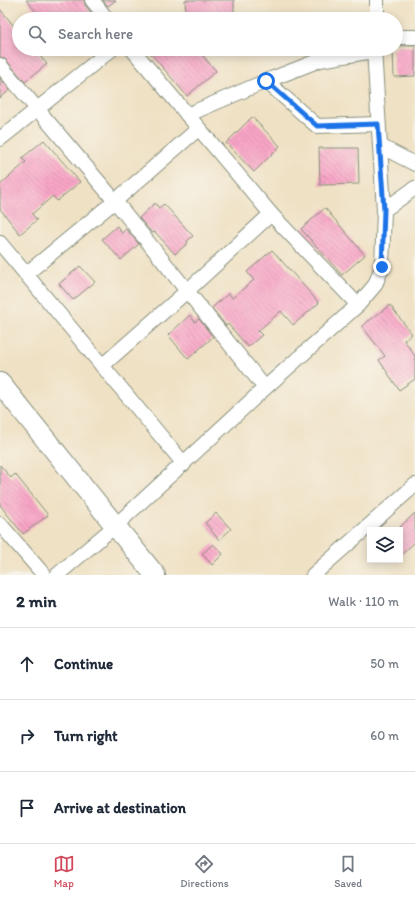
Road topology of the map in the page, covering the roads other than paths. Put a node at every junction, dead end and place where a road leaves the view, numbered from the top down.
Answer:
1 (92, 0) edge
2 (377, 0) edge
3 (101, 12) edge
4 (377, 12) edge
5 (403, 37) edge
6 (415, 37) edge
7 (103, 56) edge
8 (138, 56) edge
9 (342, 56) edge
10 (374, 56) edge
11 (0, 65) edge
12 (266, 81) junction
13 (37, 109) junction
14 (187, 115) junction
15 (378, 124) junction
16 (198, 129) junction
17 (0, 139) edge
18 (380, 146) junction
19 (415, 164) edge
20 (415, 188) edge
21 (116, 201) junction
22 (384, 210) junction
23 (271, 214) junction
24 (0, 243) edge
25 (26, 274) junction
26 (187, 291) junction
27 (358, 305) junction
28 (102, 366) junction
29 (0, 383) edge
30 (265, 388) junction
31 (184, 464) junction
32 (415, 485) edge
33 (0, 524) edge
34 (115, 526) junction
35 (44, 575) edge
36 (57, 575) edge
37 (155, 575) edge
38 (313, 575) edge

1 - 3 street
2 - 4 street
5 - 6 street
7 - 13 street
8 - 14 street
9 - 12 street
10 - 15 street
11 - 13 street
12 - 14 street
12 - 15 street
13 - 17 street
13 - 21 street
14 - 16 street
15 - 18 street
16 - 21 street
16 - 23 street
18 - 19 street
18 - 22 street
20 - 22 street
21 - 25 street
21 - 26 street
22 - 27 street
23 - 26 street
23 - 27 street
24 - 25 street
25 - 28 street
26 - 28 street
26 - 30 street
27 - 30 street
28 - 31 street
29 - 34 street
30 - 31 street
31 - 34 street
32 - 38 street
33 - 35 street
34 - 36 street
34 - 37 street

